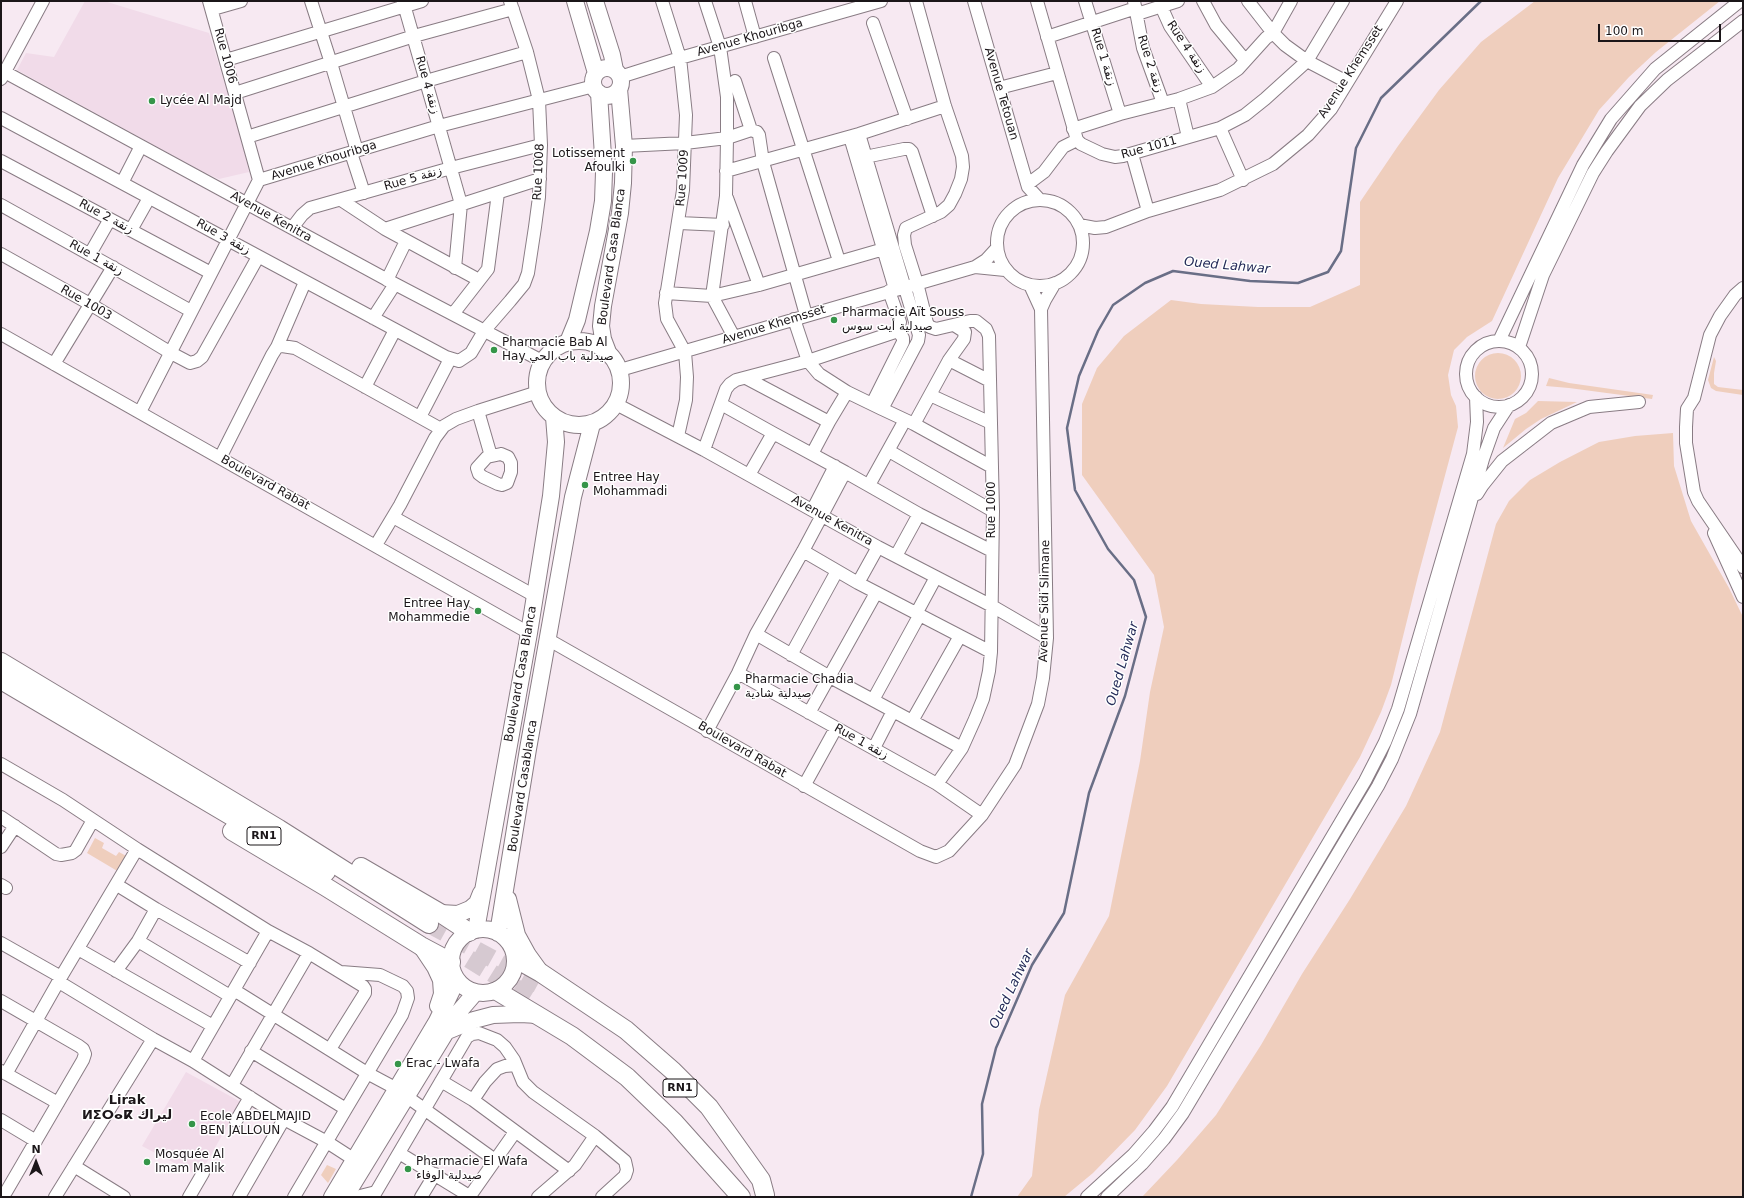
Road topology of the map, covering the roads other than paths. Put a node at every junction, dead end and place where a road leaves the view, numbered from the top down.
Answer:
1 (43, 1) edge
2 (241, 1) edge
3 (311, 1) edge
4 (422, 1) edge
5 (575, 1) edge
6 (595, 1) edge
7 (662, 1) edge
8 (705, 1) edge
9 (745, 1) edge
10 (880, 1) edge
11 (916, 1) edge
12 (974, 1) edge
13 (1036, 1) edge
14 (1085, 1) edge
15 (1178, 1) edge
16 (1203, 1) edge
17 (1248, 1) edge
18 (1292, 1) edge
19 (1343, 1) edge
20 (1397, 1) edge
21 (1740, 1) edge
22 (404, 4) edge
23 (514, 4) edge
24 (211, 5) edge
25 (1161, 6) junction
26 (1136, 8) edge
27 (1743, 21) edge
28 (873, 23) dead end
29 (1092, 23) junction
30 (321, 32) junction
31 (1273, 33) junction
32 (414, 36) junction
33 (756, 37) junction
34 (1047, 37) junction
35 (720, 47) junction
36 (527, 52) junction
37 (680, 58) junction
38 (774, 58) dead end
39 (226, 60) junction
40 (1245, 60) junction
41 (1307, 61) junction
42 (331, 63) junction
43 (1058, 73) junction
44 (2, 74) edge
45 (618, 78) junction
46 (426, 81) junction
47 (735, 81) dead end
48 (1347, 82) junction
49 (596, 84) junction
50 (1212, 87) junction
51 (999, 88) junction
52 (235, 93) junction
53 (1179, 99) junction
54 (539, 100) junction
55 (1163, 103) junction
56 (344, 106) junction
57 (945, 106) junction
58 (1120, 114) junction
59 (1, 118) edge
60 (907, 119) junction
61 (439, 126) junction
62 (1220, 128) junction
63 (751, 130) junction
64 (1075, 134) junction
65 (854, 136) junction
66 (247, 137) junction
67 (1188, 137) junction
68 (727, 138) junction
69 (685, 143) junction
70 (542, 145) junction
71 (141, 146) junction
72 (624, 146) junction
73 (803, 149) junction
74 (354, 152) junction
75 (1132, 154) junction
76 (866, 157) junction
77 (1, 161) edge
78 (762, 162) junction
79 (451, 168) junction
80 (726, 171) junction
81 (540, 179) junction
82 (259, 180) junction
83 (1243, 180) junction
84 (122, 183) junction
85 (1028, 185) junction
86 (364, 192) junction
87 (498, 193) junction
88 (726, 196) junction
89 (149, 198) junction
90 (341, 200) junction
91 (1040, 200) junction
92 (247, 203) junction
93 (461, 204) junction
94 (1023, 204) junction
95 (1, 205) edge
96 (1148, 212) junction
97 (933, 216) junction
98 (110, 219) junction
99 (679, 223) junction
100 (723, 225) junction
101 (1079, 225) junction
102 (1106, 227) junction
103 (292, 228) junction
104 (384, 229) junction
105 (131, 230) junction
106 (228, 239) junction
107 (406, 241) junction
108 (997, 248) junction
109 (884, 249) junction
110 (1082, 253) junction
111 (1, 254) edge
112 (90, 254) junction
113 (258, 257) junction
114 (839, 261) junction
115 (113, 267) junction
116 (975, 267) junction
117 (455, 268) junction
118 (1005, 270) junction
119 (211, 273) junction
120 (794, 275) junction
121 (479, 280) junction
122 (305, 282) junction
123 (391, 282) junction
124 (917, 283) junction
125 (1055, 283) junction
126 (760, 285) junction
127 (1030, 285) junction
128 (1743, 288) edge
129 (896, 289) junction
130 (666, 294) junction
131 (712, 296) junction
132 (90, 304) junction
133 (1041, 309) junction
134 (191, 311) junction
135 (453, 314) junction
136 (806, 315) junction
137 (373, 318) junction
138 (794, 319) junction
139 (954, 324) junction
140 (394, 330) junction
141 (484, 330) junction
142 (898, 331) junction
143 (1, 334) edge
144 (734, 337) junction
145 (1499, 341) junction
146 (568, 342) junction
147 (277, 347) junction
148 (1519, 347) junction
149 (608, 352) junction
150 (685, 352) junction
151 (171, 353) junction
152 (448, 358) junction
153 (949, 360) junction
154 (542, 361) junction
155 (808, 361) junction
156 (54, 364) junction
157 (620, 370) junction
158 (746, 378) junction
159 (990, 381) junction
160 (365, 387) junction
161 (538, 392) junction
162 (847, 392) junction
163 (930, 395) junction
164 (1476, 397) junction
165 (1639, 402) dead end
166 (616, 404) junction
167 (721, 404) junction
168 (1509, 405) junction
169 (877, 407) junction
170 (478, 411) junction
171 (140, 412) junction
172 (420, 417) junction
173 (554, 417) junction
174 (829, 422) junction
175 (910, 422) junction
176 (991, 423) junction
177 (592, 424) junction
178 (441, 429) junction
179 (773, 434) junction
180 (678, 436) junction
181 (704, 450) junction
182 (889, 451) junction
183 (812, 454) junction
184 (491, 456) dead end
185 (220, 458) junction
186 (992, 467) junction
187 (840, 469) junction
188 (749, 475) junction
189 (869, 484) junction
190 (1469, 510) junction
191 (993, 511) junction
192 (818, 512) junction
193 (1706, 512) junction
194 (919, 514) junction
195 (393, 517) junction
196 (376, 545) junction
197 (878, 547) junction
198 (803, 551) junction
199 (992, 551) junction
200 (896, 556) junction
201 (1743, 567) edge
202 (837, 571) junction
203 (936, 577) junction
204 (858, 583) junction
205 (876, 593) junction
206 (535, 596) junction
207 (1743, 597) edge
208 (992, 606) junction
209 (918, 615) junction
210 (529, 633) junction
211 (756, 634) junction
212 (960, 636) junction
213 (1047, 638) junction
214 (549, 640) junction
215 (991, 652) junction
216 (791, 655) junction
217 (1, 662) edge
218 (738, 673) junction
219 (830, 677) junction
220 (1, 680) edge
221 (873, 700) junction
222 (893, 711) junction
223 (809, 713) junction
224 (912, 721) junction
225 (836, 728) junction
226 (707, 730) junction
227 (106, 734) junction
228 (874, 748) junction
229 (962, 748) junction
230 (3, 770) edge
231 (937, 784) junction
232 (804, 786) junction
233 (982, 815) junction
234 (1, 817) edge
235 (93, 820) junction
236 (15, 826) junction
237 (1, 847) edge
238 (137, 849) junction
239 (936, 857) joint
240 (117, 885) junction
241 (507, 888) junction
242 (482, 892) junction
243 (156, 910) junction
244 (429, 929) junction
245 (268, 931) junction
246 (473, 931) junction
247 (498, 933) junction
248 (138, 941) junction
249 (1, 943) edge
250 (78, 949) junction
251 (309, 953) junction
252 (516, 959) junction
253 (451, 962) junction
254 (250, 963) junction
255 (116, 971) junction
256 (340, 972) junction
257 (60, 980) junction
258 (457, 980) junction
259 (537, 985) junction
260 (498, 990) junction
261 (232, 993) junction
262 (475, 993) junction
263 (1, 1002) edge
264 (272, 1014) junction
265 (540, 1016) junction
266 (36, 1022) junction
267 (212, 1026) junction
268 (441, 1027) junction
269 (153, 1039) junction
270 (330, 1049) junction
271 (251, 1051) junction
272 (193, 1061) junction
273 (516, 1065) junction
274 (4, 1072) edge
275 (367, 1073) junction
276 (441, 1081) junction
277 (232, 1085) junction
278 (402, 1093) junction
279 (250, 1097) junction
280 (473, 1100) junction
281 (58, 1103) junction
282 (346, 1109) junction
283 (425, 1109) junction
284 (284, 1119) junction
285 (1, 1120) edge
286 (236, 1121) dead end
287 (515, 1132) junction
288 (595, 1136) junction
289 (36, 1141) junction
290 (327, 1142) junction
291 (399, 1153) junction
292 (495, 1160) junction
293 (359, 1163) junction
294 (74, 1166) junction
295 (569, 1171) junction
296 (203, 1173) dead end
297 (435, 1174) junction
298 (7, 1192) edge
299 (375, 1194) edge
300 (766, 1196) edge
301 (55, 1197) edge
302 (124, 1197) edge
303 (189, 1197) edge
304 (240, 1197) edge
305 (294, 1197) edge
306 (332, 1197) edge
307 (345, 1197) edge
308 (356, 1197) edge
309 (420, 1197) edge
310 (471, 1197) edge
311 (538, 1197) edge
312 (602, 1197) edge
313 (741, 1197) edge
314 (746, 1197) edge
315 (1087, 1197) edge
316 (1107, 1197) edge

1 - 44 street
2 - 24 street
3 - 30 street
4 - 22 street
5 - 49 main road, Boulevard Casa Blanca
6 - 45 main road, Boulevard Casa Blanca
7 - 37 street, Rue 1009
8 - 35 street
9 - 33 street
10 - 33 street, Avenue Khouribga
11 - 57 street
12 - 51 street, Avenue Tetouan
13 - 34 street
14 - 29 street, Rue 1 زنقة
15 - 25 street
16 - 40 street
17 - 31 street
18 - 31 street
19 - 41 street, Rue 1011
20 - 48 street, Avenue Khemsset
21 - 145 street
22 - 30 street
22 - 32 street, Rue 4 زنقة
23 - 32 street
23 - 36 street, Rue 1008
24 - 39 street, Rue 1006
25 - 26 street
25 - 50 street, Rue 4 زنقة
26 - 29 street
26 - 55 street, Rue 2 زنقة
27 - 148 street
28 - 60 street
29 - 34 street
29 - 58 street, Rue 1 زنقة
30 - 39 street
30 - 42 street
31 - 40 street
31 - 41 street
32 - 42 street
32 - 46 street, Rue 4 زنقة
33 - 35 street, Avenue Khouribga
34 - 43 street
35 - 37 street, Avenue Khouribga
35 - 68 street
36 - 46 street
36 - 54 street, Rue 1008
37 - 45 street, Avenue Khouribga
37 - 69 street, Rue 1009
38 - 73 street
39 - 52 street, Rue 1006
40 - 50 street
41 - 48 street
41 - 62 street, Rue 1011
42 - 52 street
42 - 56 street
43 - 51 street
43 - 64 street
44 - 71 street, Avenue Kenitra
45 - 49 main road
45 - 49 main road
45 - 72 main road, Boulevard Casa Blanca
46 - 56 street
46 - 61 street, Rue 4 زنقة
47 - 63 street
48 - 83 street, Avenue Khemsset
49 - 54 street, Avenue Khouribga
49 - 146 main road, Boulevard Casa Blanca
50 - 53 street
51 - 85 street, Avenue Tetouan
52 - 66 street, Rue 1006
53 - 55 street
53 - 67 street
54 - 61 street, Avenue Khouribga
54 - 70 street, Rue 1008
55 - 58 street
56 - 66 street
56 - 74 street
57 - 60 street
57 - 97 street
58 - 64 street
59 - 84 street, Rue 3 زنقة
60 - 65 street
61 - 74 street, Avenue Khouribga
61 - 79 street, Rue 4 زنقة
62 - 67 street, Rue 1011
62 - 83 street
63 - 68 street
63 - 78 street
64 - 75 street, Rue 1011
64 - 85 street
65 - 73 street
65 - 76 street
65 - 109 street
66 - 82 street, Rue 1006
67 - 75 street, Rue 1011
68 - 69 street
68 - 80 street
69 - 72 street
69 - 99 street, Rue 1009
70 - 79 street, Rue 5 زنقة
70 - 81 street, Rue 1008
71 - 84 street
71 - 92 street, Avenue Kenitra
72 - 149 main road, Boulevard Casa Blanca
73 - 78 street
73 - 114 street
74 - 82 street, Avenue Khouribga
74 - 86 street
75 - 96 street
76 - 97 street
76 - 129 street
77 - 98 street, Rue 2 زنقة
78 - 80 street
78 - 120 street
79 - 86 street, Rue 5 زنقة
79 - 93 street, Rue 4 زنقة
80 - 88 street
81 - 87 street
81 - 141 street, Rue 1008
82 - 92 street, Avenue Khouribga
83 - 96 street, Avenue Khemsset
84 - 89 street, Rue 3 زنقة
85 - 91 street, Avenue Tetouan
85 - 94 street
86 - 90 street, Rue 5 زنقة
87 - 93 street
87 - 121 street
88 - 100 street
88 - 126 street
89 - 105 street
89 - 106 street, Rue 3 زنقة
90 - 103 street, Rue 5 زنقة
90 - 104 street
91 - 94 street
91 - 101 street
92 - 103 street, Avenue Kenitra
92 - 106 street, Avenue Khouribga
93 - 104 street
93 - 117 street
94 - 108 street
95 - 112 street, Rue 1 زنقة
96 - 102 street, Avenue Khemsset
97 - 124 street
98 - 105 street, Rue 2 زنقة
98 - 112 street
99 - 100 street
99 - 130 street, Rue 1009
100 - 131 street
101 - 102 street, Avenue Khemsset
101 - 110 street
102 - 110 street, Avenue Khemsset
103 - 123 street, Avenue Kenitra
104 - 107 street
105 - 119 street, Rue 2 زنقة
106 - 113 street, Rue 3 زنقة
106 - 119 street, Avenue Khouribga
107 - 117 street
107 - 123 street
108 - 116 street, Avenue Khemsset
108 - 118 street
109 - 114 street
109 - 129 street
110 - 125 street
111 - 132 street, Rue 1003
112 - 115 street, Rue 1 زنقة
113 - 122 street, Rue 3 زنقة
113 - 151 street, Rue 1003
114 - 120 street
115 - 132 street
115 - 134 street, Rue 1 زنقة
116 - 118 street, Avenue Khemsset
116 - 124 street, Avenue Khemsset
117 - 121 street
118 - 127 street
119 - 134 street, Avenue Khouribga
120 - 126 street
120 - 136 street
121 - 135 street
122 - 137 street, Rue 3 زنقة
122 - 147 street
123 - 135 street, Avenue Kenitra
123 - 137 street
124 - 129 street, Avenue Khemsset
124 - 139 street, Rue 1000
125 - 127 street
125 - 133 street, Avenue Sidi Slimane
126 - 131 street
127 - 133 street, Avenue Sidi Slimane
128 - 193 street
129 - 136 street, Avenue Khemsset
129 - 142 street
129 - 169 street
130 - 131 street
130 - 150 street, Rue 1009
131 - 144 street
132 - 151 street, Rue 1003
132 - 156 street
133 - 213 street, Avenue Sidi Slimane
134 - 151 street, Avenue Khouribga
135 - 141 street, Avenue Kenitra
136 - 138 street, Avenue Khemsset
137 - 140 street, Rue 3 زنقة
138 - 144 street, Avenue Khemsset
138 - 155 street
139 - 153 street
139 - 159 street, Rue 1000
140 - 152 street, Rue 3 زنقة
140 - 160 street
141 - 152 street
141 - 154 street, Avenue Kenitra
142 - 155 street
142 - 169 street
143 - 156 street, Boulevard Rabat
144 - 150 street, Avenue Khemsset
145 - 148 street
145 - 164 street
146 - 149 main road
146 - 154 main road
147 - 160 street
147 - 185 street
148 - 168 street
149 - 157 main road
150 - 157 street, Avenue Khemsset
150 - 180 street
151 - 171 street, Avenue Khouribga
152 - 172 street
153 - 159 street
153 - 163 street
154 - 161 main road
155 - 158 street
155 - 162 street
156 - 171 street, Boulevard Rabat
157 - 166 main road
158 - 167 street
158 - 174 street
159 - 176 street, Rue 1000
160 - 172 street
161 - 170 street
161 - 173 main road
162 - 169 street
162 - 174 street
163 - 175 street
163 - 176 street
164 - 168 street
164 - 315 street
165 - 190 street
166 - 177 main road
166 - 180 street, Avenue Kenitra
167 - 179 street
167 - 181 street
168 - 190 street
169 - 175 street
170 - 178 street
170 - 184 street
171 - 185 street, Boulevard Rabat
172 - 178 street
173 - 177 main road
173 - 206 main road, Boulevard Casa Blanca
174 - 183 street
175 - 182 street
175 - 186 street
176 - 186 street, Rue 1000
177 - 214 main road, Boulevard Casa Blanca
178 - 195 street
179 - 183 street
179 - 188 street
180 - 181 street, Avenue Kenitra
181 - 188 street, Avenue Kenitra
182 - 189 street
182 - 191 street
183 - 187 street
185 - 196 street, Boulevard Rabat
186 - 191 street, Rue 1000
187 - 189 street
187 - 192 street
188 - 192 street, Avenue Kenitra
189 - 194 street
190 - 316 street
191 - 199 street, Rue 1000
192 - 197 street, Avenue Kenitra
192 - 198 street
193 - 201 street
193 - 207 street
194 - 199 street
194 - 200 street
195 - 196 street
195 - 206 street
196 - 210 street, Boulevard Rabat
197 - 200 street, Avenue Kenitra
197 - 204 street
198 - 202 street
198 - 211 street
199 - 208 street, Rue 1000
200 - 203 street, Avenue Kenitra
202 - 204 street
202 - 216 street
203 - 208 street, Avenue Kenitra
203 - 209 street
204 - 205 street
205 - 209 street
205 - 219 street
206 - 210 main road, Boulevard Casa Blanca
208 - 213 street, Avenue Kenitra
208 - 215 street, Rue 1000
209 - 212 street
209 - 221 street
210 - 242 main road, Boulevard Casa Blanca
211 - 216 street
211 - 218 street
212 - 215 street
212 - 224 street
213 - 233 street, Avenue Sidi Slimane
214 - 226 street, Boulevard Rabat
214 - 241 main road, Boulevard Casablanca
215 - 229 street, Rue 1000
216 - 219 street
217 - 227 highway
218 - 223 street, Rue 1 زنقة
218 - 226 street
219 - 221 street
219 - 223 street
220 - 227 highway
221 - 222 street
222 - 224 street
222 - 228 street
223 - 225 street, Rue 1 زنقة
224 - 229 street
225 - 228 street, Rue 1 زنقة
225 - 232 street
226 - 232 street, Boulevard Rabat
227 - 244 highway
227 - 244 highway
228 - 231 street, Rue 1 زنقة
229 - 231 street, Rue 1000
230 - 235 street
231 - 233 street, Rue 1 زنقة
232 - 239 street, Boulevard Rabat
233 - 239 street, Avenue Sidi Slimane
234 - 236 street
235 - 236 street
235 - 238 street
236 - 237 street
238 - 240 street
238 - 245 street
240 - 243 street
240 - 250 street
241 - 247 main road, Boulevard Casablanca
241 - 259 main road
242 - 244 main road
242 - 246 main road, Boulevard Casa Blanca
243 - 248 street
243 - 254 street
244 - 246 highway
244 - 253 highway
244 - 268 main road
245 - 251 street
245 - 254 street
246 - 247 main road
246 - 253 main road
247 - 252 main road
248 - 255 street
248 - 261 street
249 - 257 street
250 - 255 street
250 - 257 street
251 - 256 street
251 - 264 street
252 - 259 highway
252 - 260 main road
253 - 258 main road
254 - 261 street
255 - 267 street
256 - 270 street
256 - 275 street
257 - 266 street
257 - 269 street
258 - 262 main road
258 - 268 main road
259 - 300 highway
259 - 314 highway, RN1
260 - 262 main road
260 - 265 highway
261 - 264 street
261 - 267 street
262 - 268 main road
263 - 266 street
264 - 270 street
264 - 271 street
265 - 268 main road
265 - 313 highway
266 - 274 street
266 - 281 street
267 - 272 street
268 - 278 main road
269 - 272 street
269 - 294 street
270 - 275 street
271 - 277 street
271 - 282 street
272 - 277 street
273 - 276 street
273 - 280 street
273 - 288 street
274 - 281 street
275 - 278 street
275 - 282 street
276 - 280 street
276 - 283 street
277 - 279 street
278 - 283 street
278 - 293 main road
279 - 284 street
279 - 286 street
280 - 287 street
281 - 289 street
282 - 290 street
283 - 291 street
283 - 292 street
284 - 290 street
284 - 304 street
285 - 289 street
287 - 292 street
287 - 295 street
288 - 295 street
288 - 312 street
289 - 298 street
290 - 293 street
290 - 305 street
291 - 297 street
291 - 299 street
292 - 310 street
293 - 306 main road
293 - 307 main road
294 - 301 street
294 - 302 street
295 - 311 street
296 - 303 street
297 - 309 street
297 - 310 street
299 - 308 street

